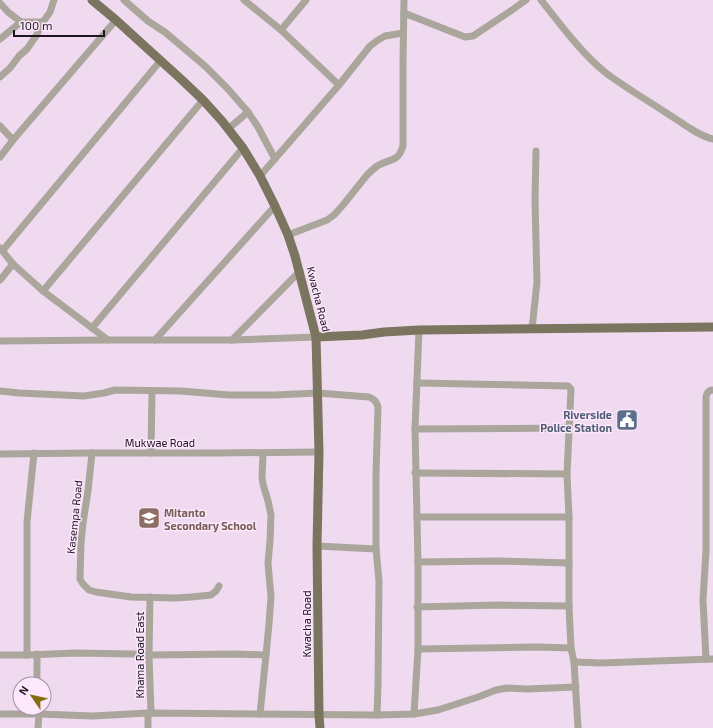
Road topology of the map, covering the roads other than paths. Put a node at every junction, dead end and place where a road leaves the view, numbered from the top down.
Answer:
1 (54, 0) edge
2 (92, 0) edge
3 (124, 0) edge
4 (244, 0) edge
5 (306, 0) edge
6 (404, 0) edge
7 (526, 0) edge
8 (541, 0) edge
9 (0, 3) edge
10 (404, 14) junction
11 (116, 20) junction
12 (21, 22) junction
13 (43, 22) junction
14 (281, 30) junction
15 (403, 33) junction
16 (0, 39) edge
17 (161, 60) junction
18 (0, 77) edge
19 (339, 85) junction
20 (203, 100) junction
21 (248, 112) junction
22 (0, 126) edge
23 (228, 129) junction
24 (713, 139) edge
25 (13, 140) junction
26 (243, 148) junction
27 (536, 151) dead end
28 (0, 157) edge
29 (275, 159) junction
30 (260, 176) junction
31 (275, 206) junction
32 (288, 235) junction
33 (1, 249) edge
34 (13, 264) junction
35 (300, 271) junction
36 (0, 280) edge
37 (43, 291) junction
38 (713, 327) edge
39 (92, 328) junction
40 (532, 329) junction
41 (419, 330) junction
42 (316, 337) junction
43 (108, 340) junction
44 (155, 340) junction
45 (232, 340) junction
46 (0, 341) edge
47 (417, 383) junction
48 (0, 390) edge
49 (713, 390) edge
50 (152, 391) junction
51 (318, 393) junction
52 (569, 428) junction
53 (415, 429) junction
54 (319, 452) junction
55 (34, 453) junction
56 (92, 453) junction
57 (151, 453) junction
58 (263, 453) junction
59 (0, 454) edge
60 (415, 473) junction
61 (568, 474) junction
62 (417, 517) junction
63 (569, 517) junction
64 (317, 546) junction
65 (376, 549) junction
66 (418, 562) junction
67 (569, 563) junction
68 (219, 586) dead end
69 (150, 597) junction
70 (569, 606) junction
71 (417, 607) junction
72 (571, 648) junction
73 (418, 649) junction
74 (37, 654) junction
75 (27, 655) junction
76 (150, 655) junction
77 (266, 655) junction
78 (0, 656) edge
79 (709, 659) edge
80 (574, 662) junction
81 (37, 676) edge
82 (576, 688) junction
83 (12, 713) edge
84 (52, 713) edge
85 (149, 713) junction
86 (0, 714) edge
87 (260, 714) junction
88 (414, 714) junction
89 (319, 715) junction
90 (37, 716) edge
91 (377, 716) junction
92 (38, 728) edge
93 (148, 728) edge
94 (320, 728) edge
95 (578, 728) edge

1 - 13 street
2 - 11 main road, Kwacha Road
3 - 21 street
4 - 14 street
5 - 14 street
6 - 10 street
7 - 10 street
8 - 24 street
9 - 12 street
10 - 15 street
11 - 17 main road, Kwacha Road
11 - 25 street
12 - 13 street
12 - 16 street
13 - 18 street
14 - 19 street
15 - 19 street
15 - 32 street
17 - 20 main road, Kwacha Road
17 - 33 street
19 - 29 street
20 - 23 main road, Kwacha Road
20 - 37 street
21 - 23 street
21 - 29 street
22 - 25 street
23 - 26 main road, Kwacha Road
25 - 28 street
26 - 30 main road, Kwacha Road
26 - 39 street
27 - 40 street
29 - 30 street
30 - 31 main road, Kwacha Road
31 - 32 main road, Kwacha Road
31 - 44 street
32 - 35 main road, Kwacha Road
33 - 34 street
34 - 36 street
34 - 37 street
35 - 42 main road, Kwacha Road
35 - 45 street
37 - 39 street
38 - 40 main road
39 - 43 street
40 - 41 main road
41 - 42 main road
41 - 47 street
42 - 45 street
42 - 51 main road, Kwacha Road
43 - 44 street
43 - 46 street
44 - 45 street
47 - 52 street
47 - 53 street
48 - 50 street
49 - 79 street
50 - 51 street
50 - 57 street
51 - 54 main road, Kwacha Road
51 - 65 street
52 - 53 street
52 - 61 street
53 - 60 street
54 - 58 street, Mukwae Road
54 - 64 main road, Kwacha Road
55 - 56 street, Mukwae Road
55 - 59 street, Mukwae Road
55 - 75 street
56 - 57 street, Mukwae Road
56 - 69 street, Kasempa Road
57 - 58 street, Mukwae Road
58 - 77 street
60 - 61 street
60 - 62 street
61 - 63 street
62 - 63 street
62 - 66 street
63 - 67 street
64 - 65 street
64 - 89 main road, Kwacha Road
65 - 91 street
66 - 67 street
66 - 71 street
67 - 70 street
68 - 69 street
69 - 76 street, Khama Road East
70 - 71 street
70 - 72 street
71 - 73 street
72 - 73 street
72 - 80 street
73 - 88 street
74 - 75 street
74 - 76 street
74 - 81 street
75 - 78 street
76 - 77 street
76 - 85 street, Khama Road East
77 - 87 street
79 - 80 street
80 - 82 street
82 - 88 street
82 - 95 street
83 - 86 street
84 - 85 street
85 - 87 street
85 - 93 street, Khama Road East
87 - 89 street
88 - 91 street
89 - 91 street
89 - 94 main road, Kwacha Road
90 - 92 street

